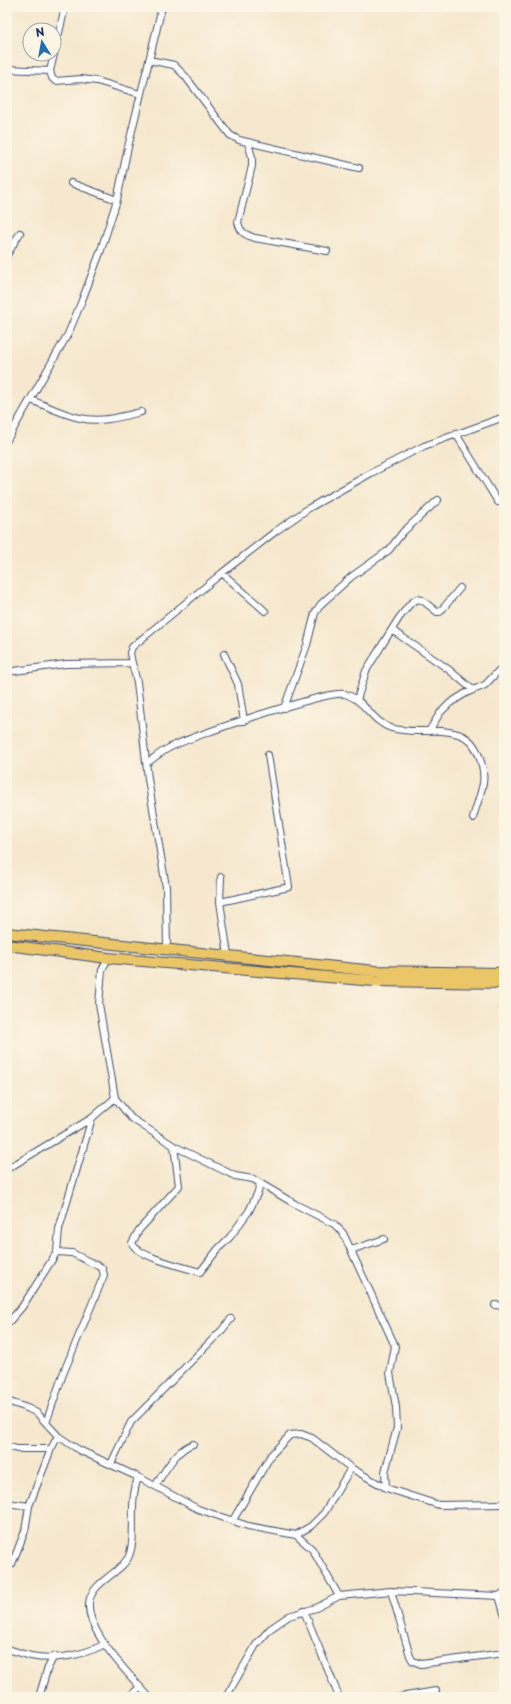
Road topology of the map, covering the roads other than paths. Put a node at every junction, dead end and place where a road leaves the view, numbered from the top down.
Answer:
1 (65, 7) edge
2 (162, 7) edge
3 (149, 60) junction
4 (7, 69) edge
5 (50, 71) junction
6 (140, 94) junction
7 (248, 143) junction
8 (359, 168) dead end
9 (71, 184) dead end
10 (117, 200) junction
11 (20, 233) dead end
12 (327, 251) dead end
13 (7, 256) edge
14 (31, 400) junction
15 (141, 412) dead end
16 (504, 417) edge
17 (456, 434) junction
18 (7, 440) edge
19 (438, 500) dead end
20 (498, 502) dead end
21 (222, 573) junction
22 (460, 588) dead end
23 (265, 611) dead end
24 (392, 630) junction
25 (224, 654) dead end
26 (132, 663) junction
27 (504, 665) edge
28 (7, 672) edge
29 (473, 690) junction
30 (357, 700) junction
31 (284, 708) junction
32 (244, 721) junction
33 (429, 731) junction
34 (268, 755) dead end
35 (146, 763) junction
36 (473, 818) dead end
37 (221, 877) dead end
38 (220, 902) junction
39 (7, 933) edge
40 (7, 945) edge
41 (167, 949) junction
42 (228, 955) junction
43 (108, 958) junction
44 (504, 973) edge
45 (504, 983) edge
46 (115, 1098) junction
47 (92, 1118) junction
48 (174, 1146) junction
49 (7, 1169) edge
50 (260, 1184) junction
51 (384, 1239) dead end
52 (351, 1250) junction
53 (57, 1252) junction
54 (495, 1305) dead end
55 (504, 1306) edge
56 (230, 1319) dead end
57 (7, 1323) edge
58 (7, 1401) edge
59 (46, 1423) junction
60 (58, 1436) junction
61 (192, 1444) dead end
62 (7, 1446) edge
63 (52, 1449) junction
64 (111, 1464) junction
65 (351, 1468) junction
66 (138, 1477) junction
67 (155, 1486) junction
68 (386, 1488) junction
69 (7, 1503) edge
70 (504, 1504) edge
71 (29, 1506) junction
72 (233, 1520) junction
73 (296, 1535) junction
74 (7, 1568) edge
75 (391, 1591) junction
76 (502, 1594) edge
77 (339, 1596) junction
78 (304, 1611) junction
79 (504, 1613) edge
80 (103, 1645) junction
81 (7, 1649) edge
82 (504, 1654) edge
83 (54, 1656) junction
84 (140, 1687) junction
85 (436, 1691) dead end
86 (39, 1697) edge
87 (129, 1697) edge
88 (149, 1697) edge
89 (226, 1697) edge
90 (339, 1697) edge
91 (400, 1697) edge

1 - 5 street
2 - 3 street
3 - 6 street
3 - 7 street
4 - 5 street
5 - 6 street
6 - 10 street
7 - 8 street
7 - 12 street
9 - 10 street
10 - 14 street
11 - 13 street
14 - 15 street
14 - 18 street
16 - 17 street
17 - 20 street
17 - 21 street
19 - 31 street
21 - 23 street
21 - 26 street
22 - 24 street
24 - 29 street
24 - 30 street
25 - 32 street
26 - 28 street
26 - 35 street
27 - 29 street
29 - 33 street
30 - 31 street
30 - 33 street
31 - 32 street
32 - 35 street
33 - 36 street
34 - 38 street
35 - 41 street
37 - 38 street
38 - 42 street
39 - 41 main road
40 - 43 main road
41 - 42 main road
42 - 44 main road
43 - 45 main road
43 - 46 street
46 - 47 street
46 - 48 street
47 - 49 street
47 - 53 street
48 - 50 street
48 - 50 street
50 - 52 street
51 - 52 street
52 - 68 street
53 - 57 street
53 - 59 street
54 - 55 street
56 - 64 street
58 - 59 street
59 - 60 street
60 - 63 street
60 - 64 street
61 - 67 street
62 - 63 street
63 - 71 street
64 - 66 street
65 - 68 street
65 - 72 street
65 - 73 street
66 - 67 street
66 - 80 street
67 - 72 street
68 - 70 street
69 - 71 street
71 - 74 street
72 - 73 street
73 - 77 street
75 - 76 street
75 - 77 street
75 - 82 street
76 - 79 street
77 - 78 street
78 - 89 street
78 - 90 street
80 - 83 street
80 - 84 street
81 - 83 street
83 - 86 street
84 - 87 street
84 - 88 street
85 - 91 street

